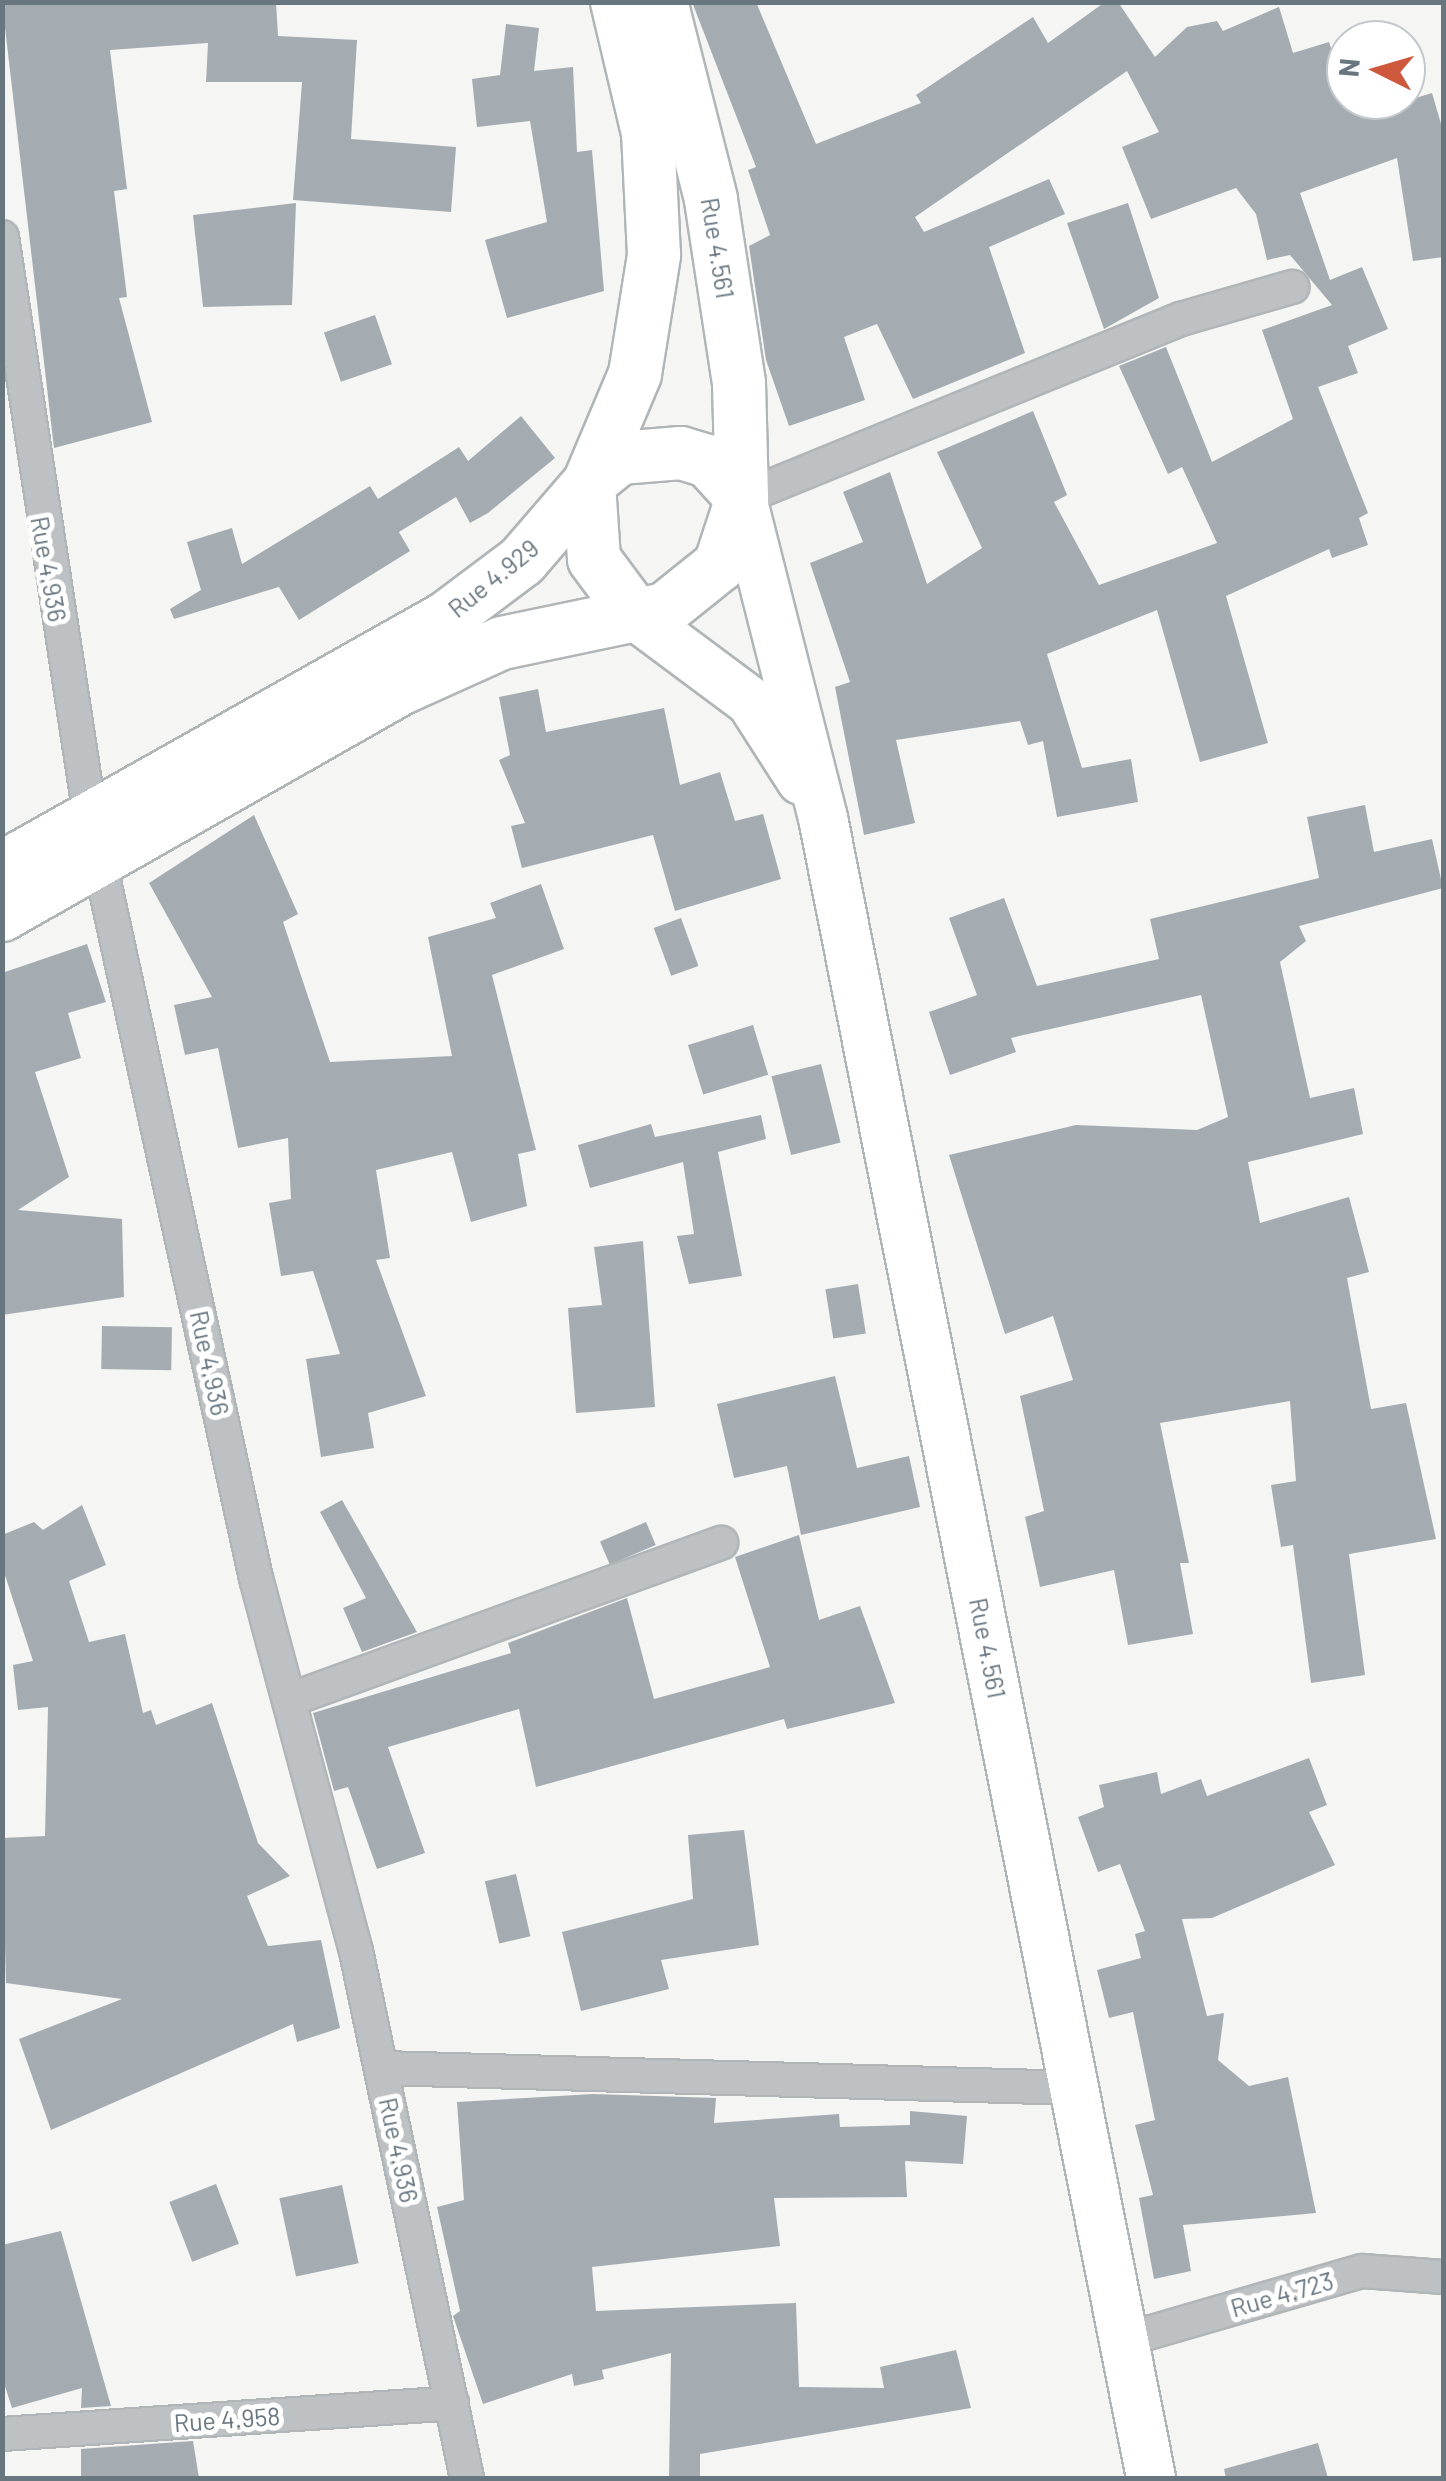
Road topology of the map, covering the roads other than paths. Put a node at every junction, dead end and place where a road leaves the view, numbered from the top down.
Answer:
1 (617, 2) edge
2 (661, 2) edge
3 (2, 238) edge
4 (1292, 287) dead end
5 (589, 483) junction
6 (742, 498) junction
7 (693, 594) joint
8 (637, 617) junction
9 (822, 818) junction
10 (95, 842) junction
11 (2, 868) edge
12 (2, 915) edge
13 (722, 1544) dead end
14 (289, 1700) junction
15 (382, 2068) junction
16 (1075, 2088) junction
17 (1444, 2277) edge
18 (1124, 2340) junction
19 (452, 2403) junction
20 (2, 2434) edge
21 (468, 2478) edge
22 (1151, 2478) edge

1 - 5 main road, Rue 4.929
2 - 6 main road, Rue 4.561
3 - 10 street, Rue 4.936
4 - 6 street
5 - 6 main road
5 - 8 main road
5 - 10 main road, Rue 4.929
6 - 7 main road, Rue 4.561
6 - 9 main road, Rue 4.561
7 - 8 main road, Rue 4.929
8 - 9 main road, Rue 4.561
8 - 10 main road, Rue 4.929
9 - 16 main road, Rue 4.561
10 - 11 main road, Rue 4.929
10 - 12 main road, Rue 4.929
10 - 14 street, Rue 4.936
13 - 14 street
14 - 15 street, Rue 4.936
15 - 16 street
15 - 19 street, Rue 4.936
16 - 18 main road, Rue 4.561
17 - 18 street, Rue 4.723
18 - 22 main road, Rue 4.561
19 - 20 street, Rue 4.958
19 - 21 street, Rue 4.936

